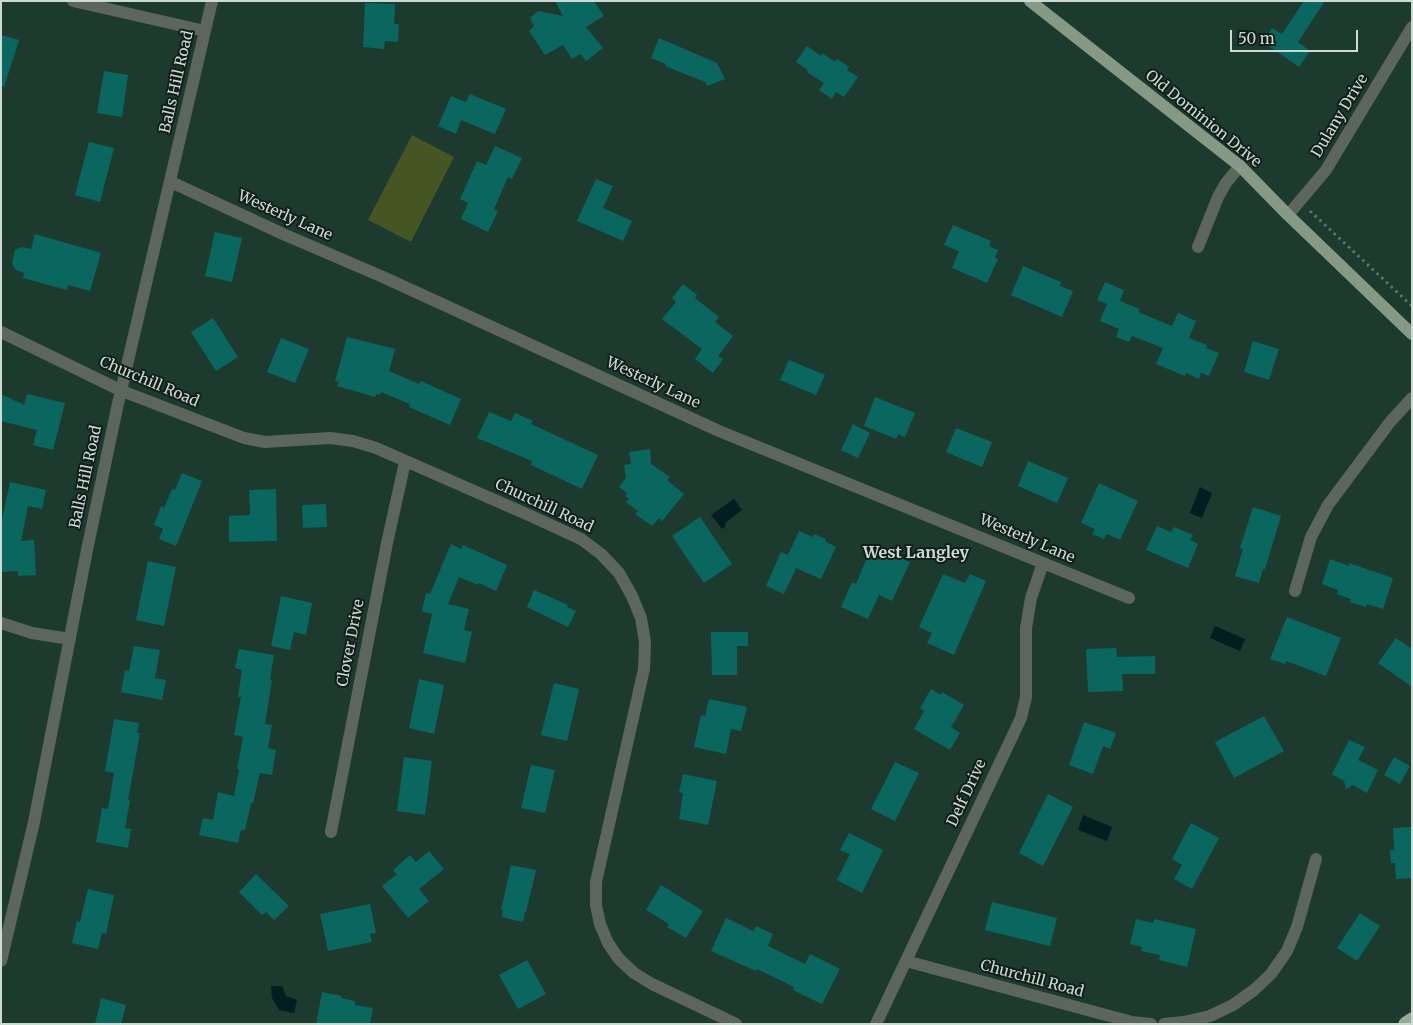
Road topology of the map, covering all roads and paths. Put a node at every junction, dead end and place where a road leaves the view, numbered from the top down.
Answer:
1 (73, 1) edge
2 (212, 1) edge
3 (1030, 1) edge
4 (1412, 27) edge
5 (205, 31) junction
6 (1240, 166) junction
7 (171, 182) junction
8 (1300, 201) junction
9 (1288, 216) junction
10 (1198, 247) dead end
11 (1412, 306) edge
12 (1, 332) edge
13 (1412, 334) edge
14 (122, 391) junction
15 (1412, 398) edge
16 (405, 462) junction
17 (1043, 563) junction
18 (1295, 591) dead end
19 (1129, 598) dead end
20 (1, 623) edge
21 (70, 639) junction
22 (330, 832) dead end
23 (1316, 859) dead end
24 (1, 961) edge
25 (906, 961) junction
26 (1412, 1020) edge
27 (736, 1024) edge
28 (876, 1024) edge
29 (1151, 1024) edge
30 (1164, 1024) edge
31 (1406, 1024) edge

1 - 5 street
2 - 5 street, Balls Hill Road
3 - 6 main road, Old Dominion Drive
4 - 8 street, Dulany Drive
5 - 7 street, Balls Hill Road
6 - 9 main road, Old Dominion Drive
6 - 10 street
7 - 14 street, Balls Hill Road
7 - 17 street, Westerly Lane
8 - 9 street, Dulany Drive
8 - 11 path
9 - 13 main road, Old Dominion Drive
12 - 14 street, Churchill Road
14 - 16 street, Churchill Road
14 - 21 street, Balls Hill Road
15 - 18 street
16 - 22 street, Clover Drive
16 - 27 street, Churchill Road
17 - 19 street, Westerly Lane
17 - 25 street, Delf Drive
20 - 21 street
21 - 24 street, Balls Hill Road
23 - 30 street
25 - 28 street, Delf Drive
25 - 29 street, Churchill Road
26 - 31 highway

